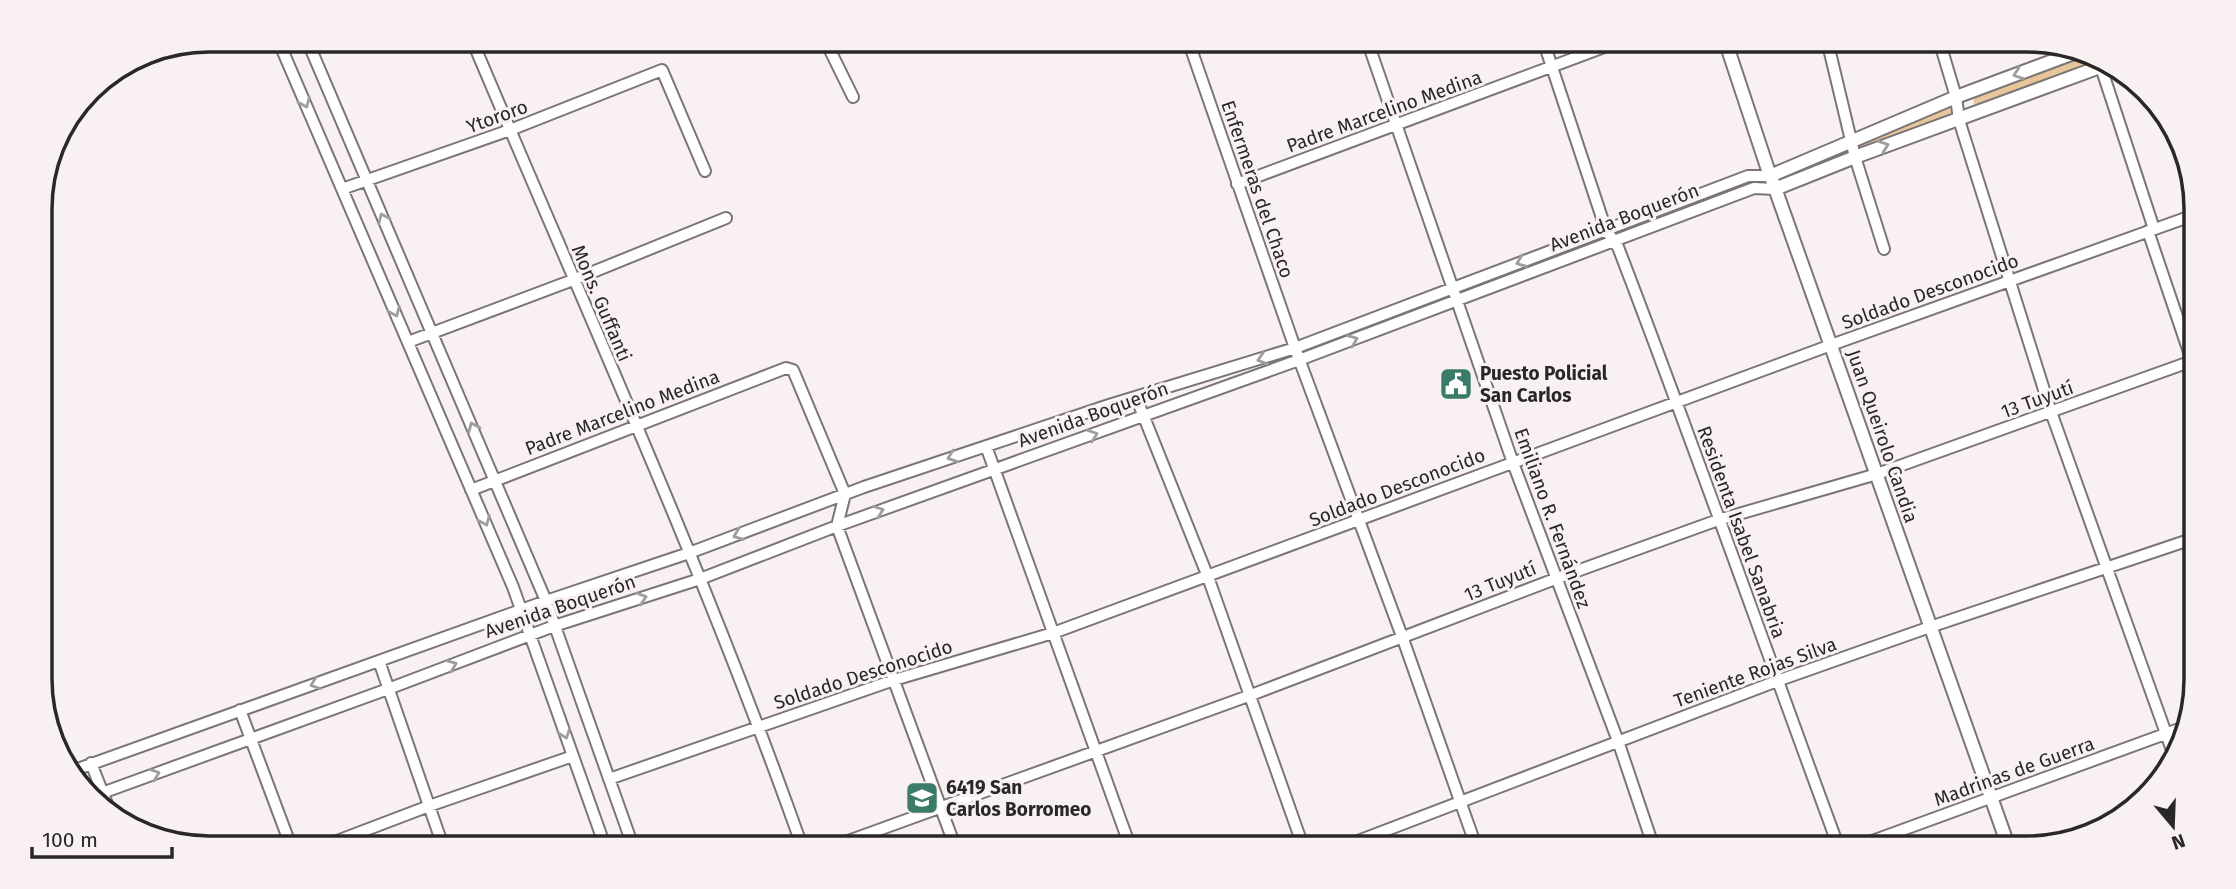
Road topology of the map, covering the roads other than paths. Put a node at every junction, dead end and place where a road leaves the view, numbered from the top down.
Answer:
1 (1192, 52) edge
2 (1371, 52) edge
3 (1547, 52) edge
4 (1591, 52) edge
5 (1729, 52) edge
6 (1830, 52) edge
7 (1943, 52) edge
8 (287, 53) edge
9 (313, 53) edge
10 (477, 53) edge
11 (831, 53) edge
12 (2062, 57) edge
13 (1552, 67) junction
14 (2093, 68) edge
15 (2105, 74) edge
16 (853, 97) dead end
17 (1956, 97) junction
18 (1959, 120) junction
19 (1395, 127) junction
20 (510, 130) junction
21 (1851, 142) junction
22 (1855, 157) junction
23 (705, 170) dead end
24 (1770, 176) junction
25 (367, 181) junction
26 (1237, 184) junction
27 (342, 189) junction
28 (1775, 189) junction
29 (726, 218) dead end
30 (2184, 218) edge
31 (1606, 230) junction
32 (2151, 230) junction
33 (1614, 241) junction
34 (1884, 249) dead end
35 (573, 280) junction
36 (2009, 281) junction
37 (1452, 288) junction
38 (1457, 301) junction
39 (433, 331) junction
40 (2184, 335) edge
41 (408, 342) junction
42 (1831, 345) junction
43 (1295, 348) junction
44 (1299, 360) junction
45 (2184, 364) edge
46 (1136, 397) junction
47 (1678, 402) junction
48 (2052, 412) junction
49 (1145, 416) junction
50 (636, 428) junction
51 (986, 446) junction
52 (1513, 463) junction
53 (994, 470) junction
54 (1877, 474) junction
55 (495, 479) junction
56 (471, 489) junction
57 (845, 494) junction
58 (1360, 520) junction
59 (1718, 520) junction
60 (837, 526) junction
61 (2184, 542) edge
62 (689, 553) junction
63 (2106, 569) junction
64 (1208, 577) junction
65 (700, 579) junction
66 (1555, 579) junction
67 (546, 601) junction
68 (521, 610) junction
69 (554, 626) junction
70 (1930, 627) junction
71 (1053, 633) junction
72 (530, 635) junction
73 (1403, 639) junction
74 (379, 661) junction
75 (894, 680) junction
76 (1777, 681) junction
77 (388, 689) junction
78 (1251, 695) junction
79 (240, 710) junction
80 (760, 726) junction
81 (2175, 731) edge
82 (2166, 734) junction
83 (251, 739) junction
84 (1618, 741) junction
85 (2169, 743) edge
86 (1097, 751) junction
87 (573, 756) junction
88 (92, 763) junction
89 (80, 768) edge
90 (609, 779) junction
91 (103, 792) junction
92 (105, 797) edge
93 (1992, 798) junction
94 (1460, 801) junction
95 (429, 806) junction
96 (941, 808) junction
97 (287, 836) edge
98 (350, 836) edge
99 (439, 836) edge
100 (601, 836) edge
101 (629, 836) edge
102 (798, 836) edge
103 (863, 836) edge
104 (951, 836) edge
105 (1126, 836) edge
106 (1300, 836) edge
107 (1370, 836) edge
108 (1472, 836) edge
109 (1650, 836) edge
110 (1835, 836) edge
111 (1886, 836) edge
112 (2005, 836) edge

1 - 26 street, Enfermeras del Chaco
2 - 19 street, Emiliano R. Fernández
3 - 13 street, Residenta Isabel Sanabria
4 - 13 street, Padre Marcelino Medina
5 - 24 street, Juan Queirolo Candia
6 - 21 street
7 - 17 street
8 -> 27 street
9 - 25 street
10 - 20 street, Mons. Guffanti
11 - 16 street
12 -> 17 street, Avenida Boquerón
13 - 19 street, Padre Marcelino Medina
13 - 31 street, Residenta Isabel Sanabria
14 - 18 street, Avenida Boquerón
15 - 32 street
17 - 18 street
17 - 21 street, Avenida Boquerón
22 -> 18 street, Avenida Boquerón
18 - 36 street
19 - 26 street, Padre Marcelino Medina
19 - 37 street, Emiliano R. Fernández
20 - 23 street, Ytororo
20 - 25 street, Ytororo
20 - 35 street, Mons. Guffanti
21 - 22 street
21 - 24 street, Avenida Boquerón
22 - 28 street, Avenida Boquerón
22 - 34 street
24 - 28 street, Juan Queirolo Candia
24 - 31 street, Avenida Boquerón
25 - 27 street, Ytororo
39 -> 25 street
26 - 43 street, Enfermeras del Chaco
27 -> 41 street
28 - 33 street, Avenida Boquerón
28 - 42 street, Juan Queirolo Candia
29 - 35 street
30 - 32 street, Soldado Desconocido
31 - 33 street, Residenta Isabel Sanabria
31 -> 37 street, Avenida Boquerón
32 - 36 street, Soldado Desconocido
32 - 40 street
33 - 38 street, Avenida Boquerón
33 - 47 street, Residenta Isabel Sanabria
35 - 39 street
35 - 50 street, Mons. Guffanti
36 - 42 street, Soldado Desconocido
36 - 48 street
37 - 38 street, Emiliano R. Fernández
37 - 43 street, Avenida Boquerón
44 -> 38 street, Avenida Boquerón
38 - 52 street, Emiliano R. Fernández
39 - 41 street
55 -> 39 street
41 - 56 street
42 - 47 street, Soldado Desconocido
42 - 54 street, Juan Queirolo Candia
43 - 44 street, Enfermeras del Chaco
43 -> 46 street, Avenida Boquerón
44 - 49 street, Avenida Boquerón
44 - 58 street, Enfermeras del Chaco
45 - 48 street, 13 Tuyutí
46 - 49 street
46 - 51 street, Avenida Boquerón
47 - 52 street, Soldado Desconocido
47 - 59 street, Residenta Isabel Sanabria
48 - 54 street, 13 Tuyutí
48 - 63 street
53 -> 49 street, Avenida Boquerón
49 - 64 street
50 - 55 street, Padre Marcelino Medina
50 - 57 street, Padre Marcelino Medina
50 - 62 street, Mons. Guffanti
51 - 53 street
51 -> 57 street, Avenida Boquerón
52 - 58 street, Soldado Desconocido
52 - 66 street, Emiliano R. Fernández
60 -> 53 street, Avenida Boquerón
53 - 71 street
54 - 59 street, 13 Tuyutí
54 - 70 street, Juan Queirolo Candia
55 - 56 street, Padre Marcelino Medina
55 - 67 street
56 -> 68 street
57 - 60 street
57 -> 62 street, Avenida Boquerón
58 - 64 street, Soldado Desconocido
58 - 73 street, Enfermeras del Chaco
59 - 66 street, 13 Tuyutí
59 - 76 street, Residenta Isabel Sanabria
60 - 65 street, Avenida Boquerón
60 - 75 street
61 - 63 street, Teniente Rojas Silva
62 - 65 street, Mons. Guffanti
62 - 67 street, Avenida Boquerón
63 - 70 street, Teniente Rojas Silva
63 - 82 street
64 - 71 street, Soldado Desconocido
64 - 78 street
69 -> 65 street, Avenida Boquerón
65 - 80 street, Mons. Guffanti
66 - 73 street, 13 Tuyutí
66 - 84 street, Emiliano R. Fernández
67 - 68 street, Avenida Boquerón
67 - 69 street
68 - 72 street
68 - 74 street, Avenida Boquerón
69 - 72 street, Avenida Boquerón
69 - 90 street
70 - 76 street, Teniente Rojas Silva
70 - 93 street, Juan Queirolo Candia
71 - 75 street, Soldado Desconocido
71 - 86 street
77 -> 72 street, Avenida Boquerón
72 -> 87 street
73 - 78 street, 13 Tuyutí
73 - 94 street, Enfermeras del Chaco
74 - 77 street
74 -> 79 street, Avenida Boquerón
75 - 80 street, Soldado Desconocido
75 - 96 street
76 - 84 street, Teniente Rojas Silva
76 - 110 street, Residenta Isabel Sanabria
77 - 83 street, Avenida Boquerón
77 - 95 street
78 - 86 street, 13 Tuyutí
78 - 106 street
79 - 83 street
79 - 88 street, Avenida Boquerón
80 - 90 street, Soldado Desconocido
80 - 102 street, Mons. Guffanti
81 - 82 street, Madrinas de Guerra
82 - 85 street
82 - 93 street, Madrinas de Guerra
91 -> 83 street, Avenida Boquerón
83 - 97 street
84 - 94 street, Teniente Rojas Silva
84 - 109 street, Emiliano R. Fernández
86 - 96 street, 13 Tuyutí
86 - 105 street
87 - 95 street
87 - 100 street
88 - 89 street, Avenida Boquerón
88 - 91 street
90 - 101 street
91 - 92 street
93 - 111 street, Madrinas de Guerra
93 - 112 street, Juan Queirolo Candia
94 - 107 street, Teniente Rojas Silva
94 - 108 street, Enfermeras del Chaco
95 - 98 street
95 - 99 street
96 - 103 street, 13 Tuyutí
96 - 104 street

